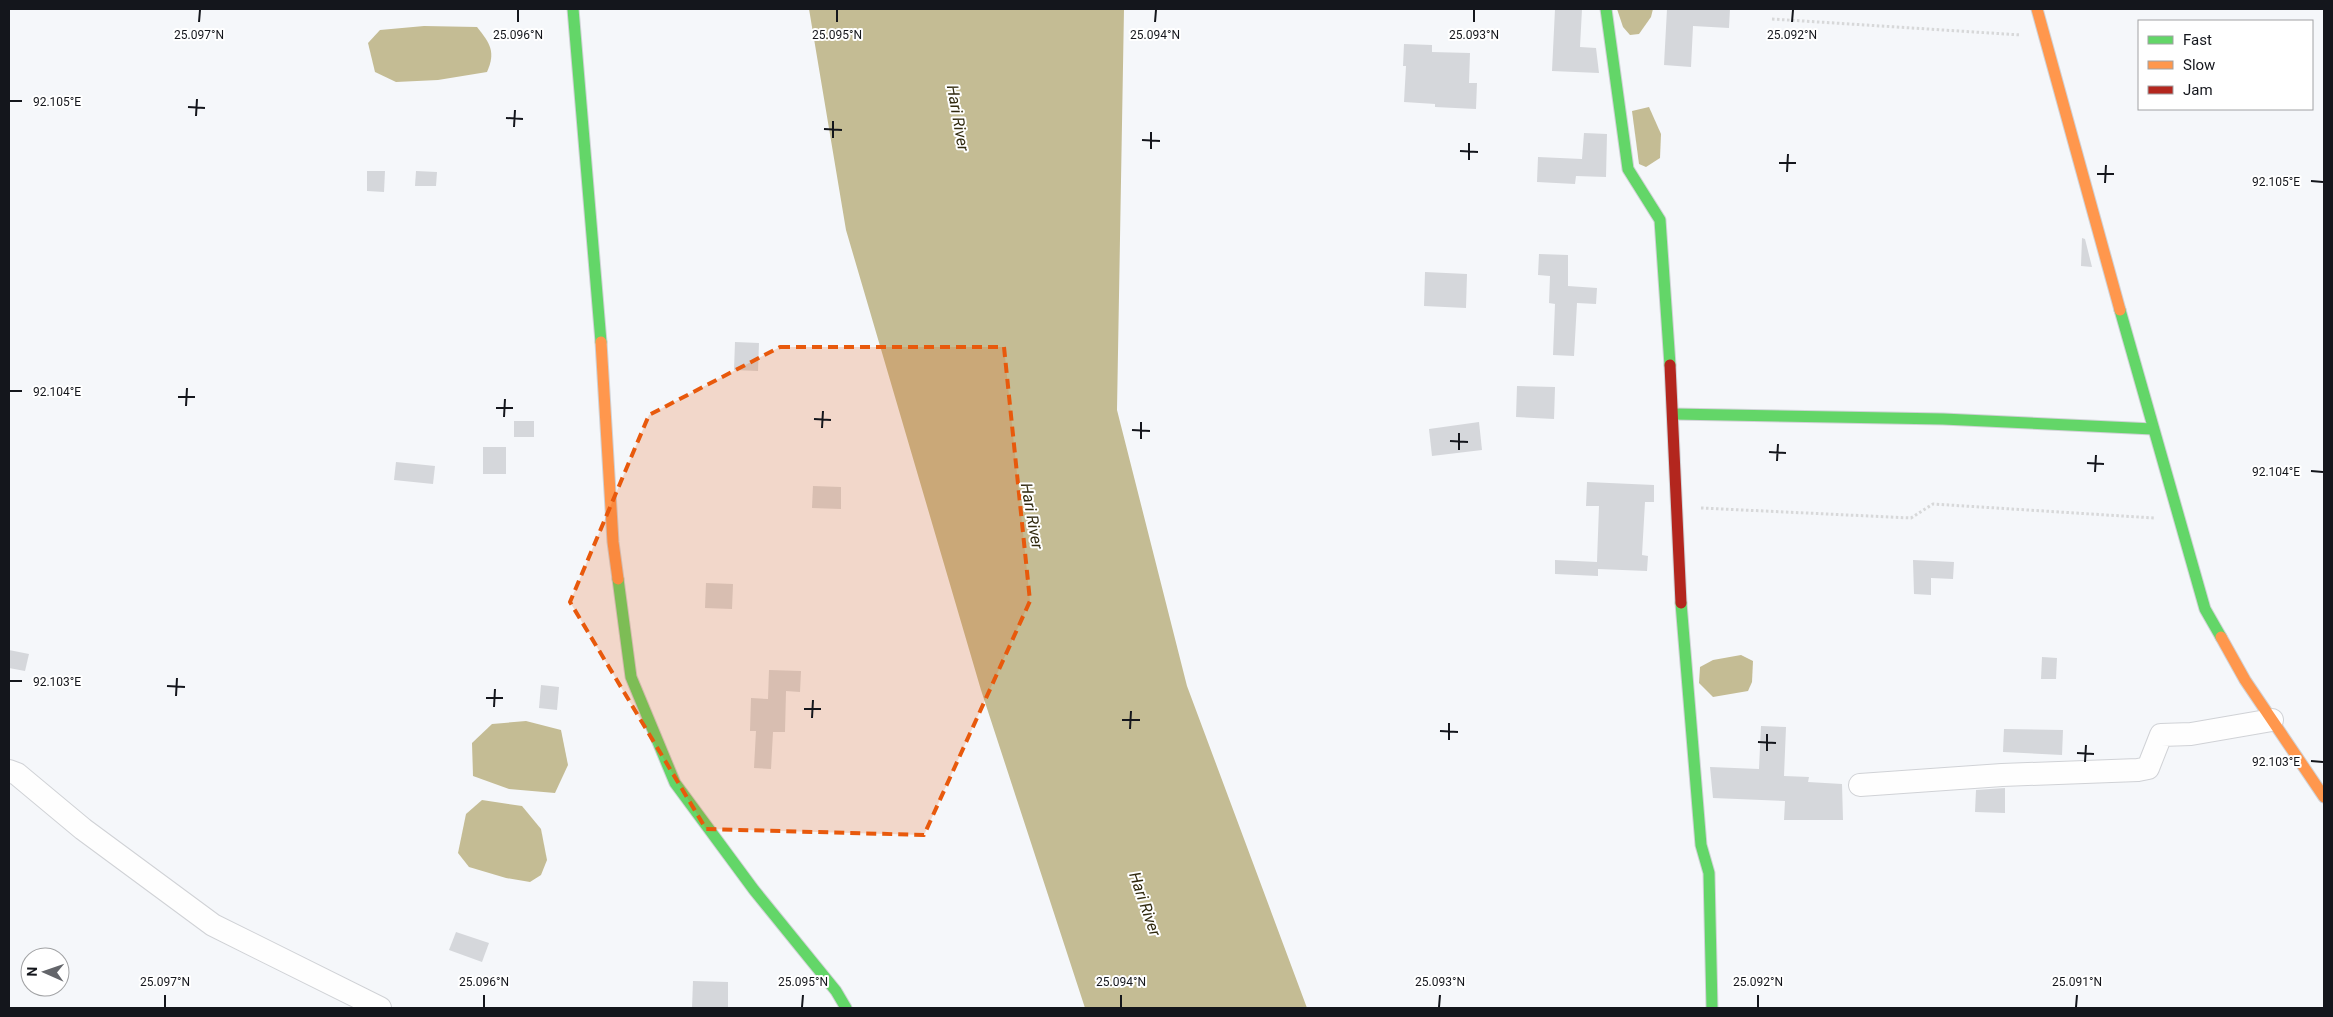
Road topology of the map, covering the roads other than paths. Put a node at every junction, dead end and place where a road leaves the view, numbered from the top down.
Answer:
1 (573, 9) edge
2 (1606, 9) edge
3 (2037, 9) edge
4 (1674, 414) junction
5 (2153, 429) junction
6 (2272, 720) junction
7 (9, 771) edge
8 (1860, 785) dead end
9 (2324, 797) edge
10 (380, 1008) edge
11 (846, 1008) edge
12 (1712, 1008) edge

1 - 11 street
2 - 4 street
3 - 5 street
4 - 5 street
4 - 12 street
5 - 6 street
6 - 8 street
6 - 9 street
7 - 10 street

